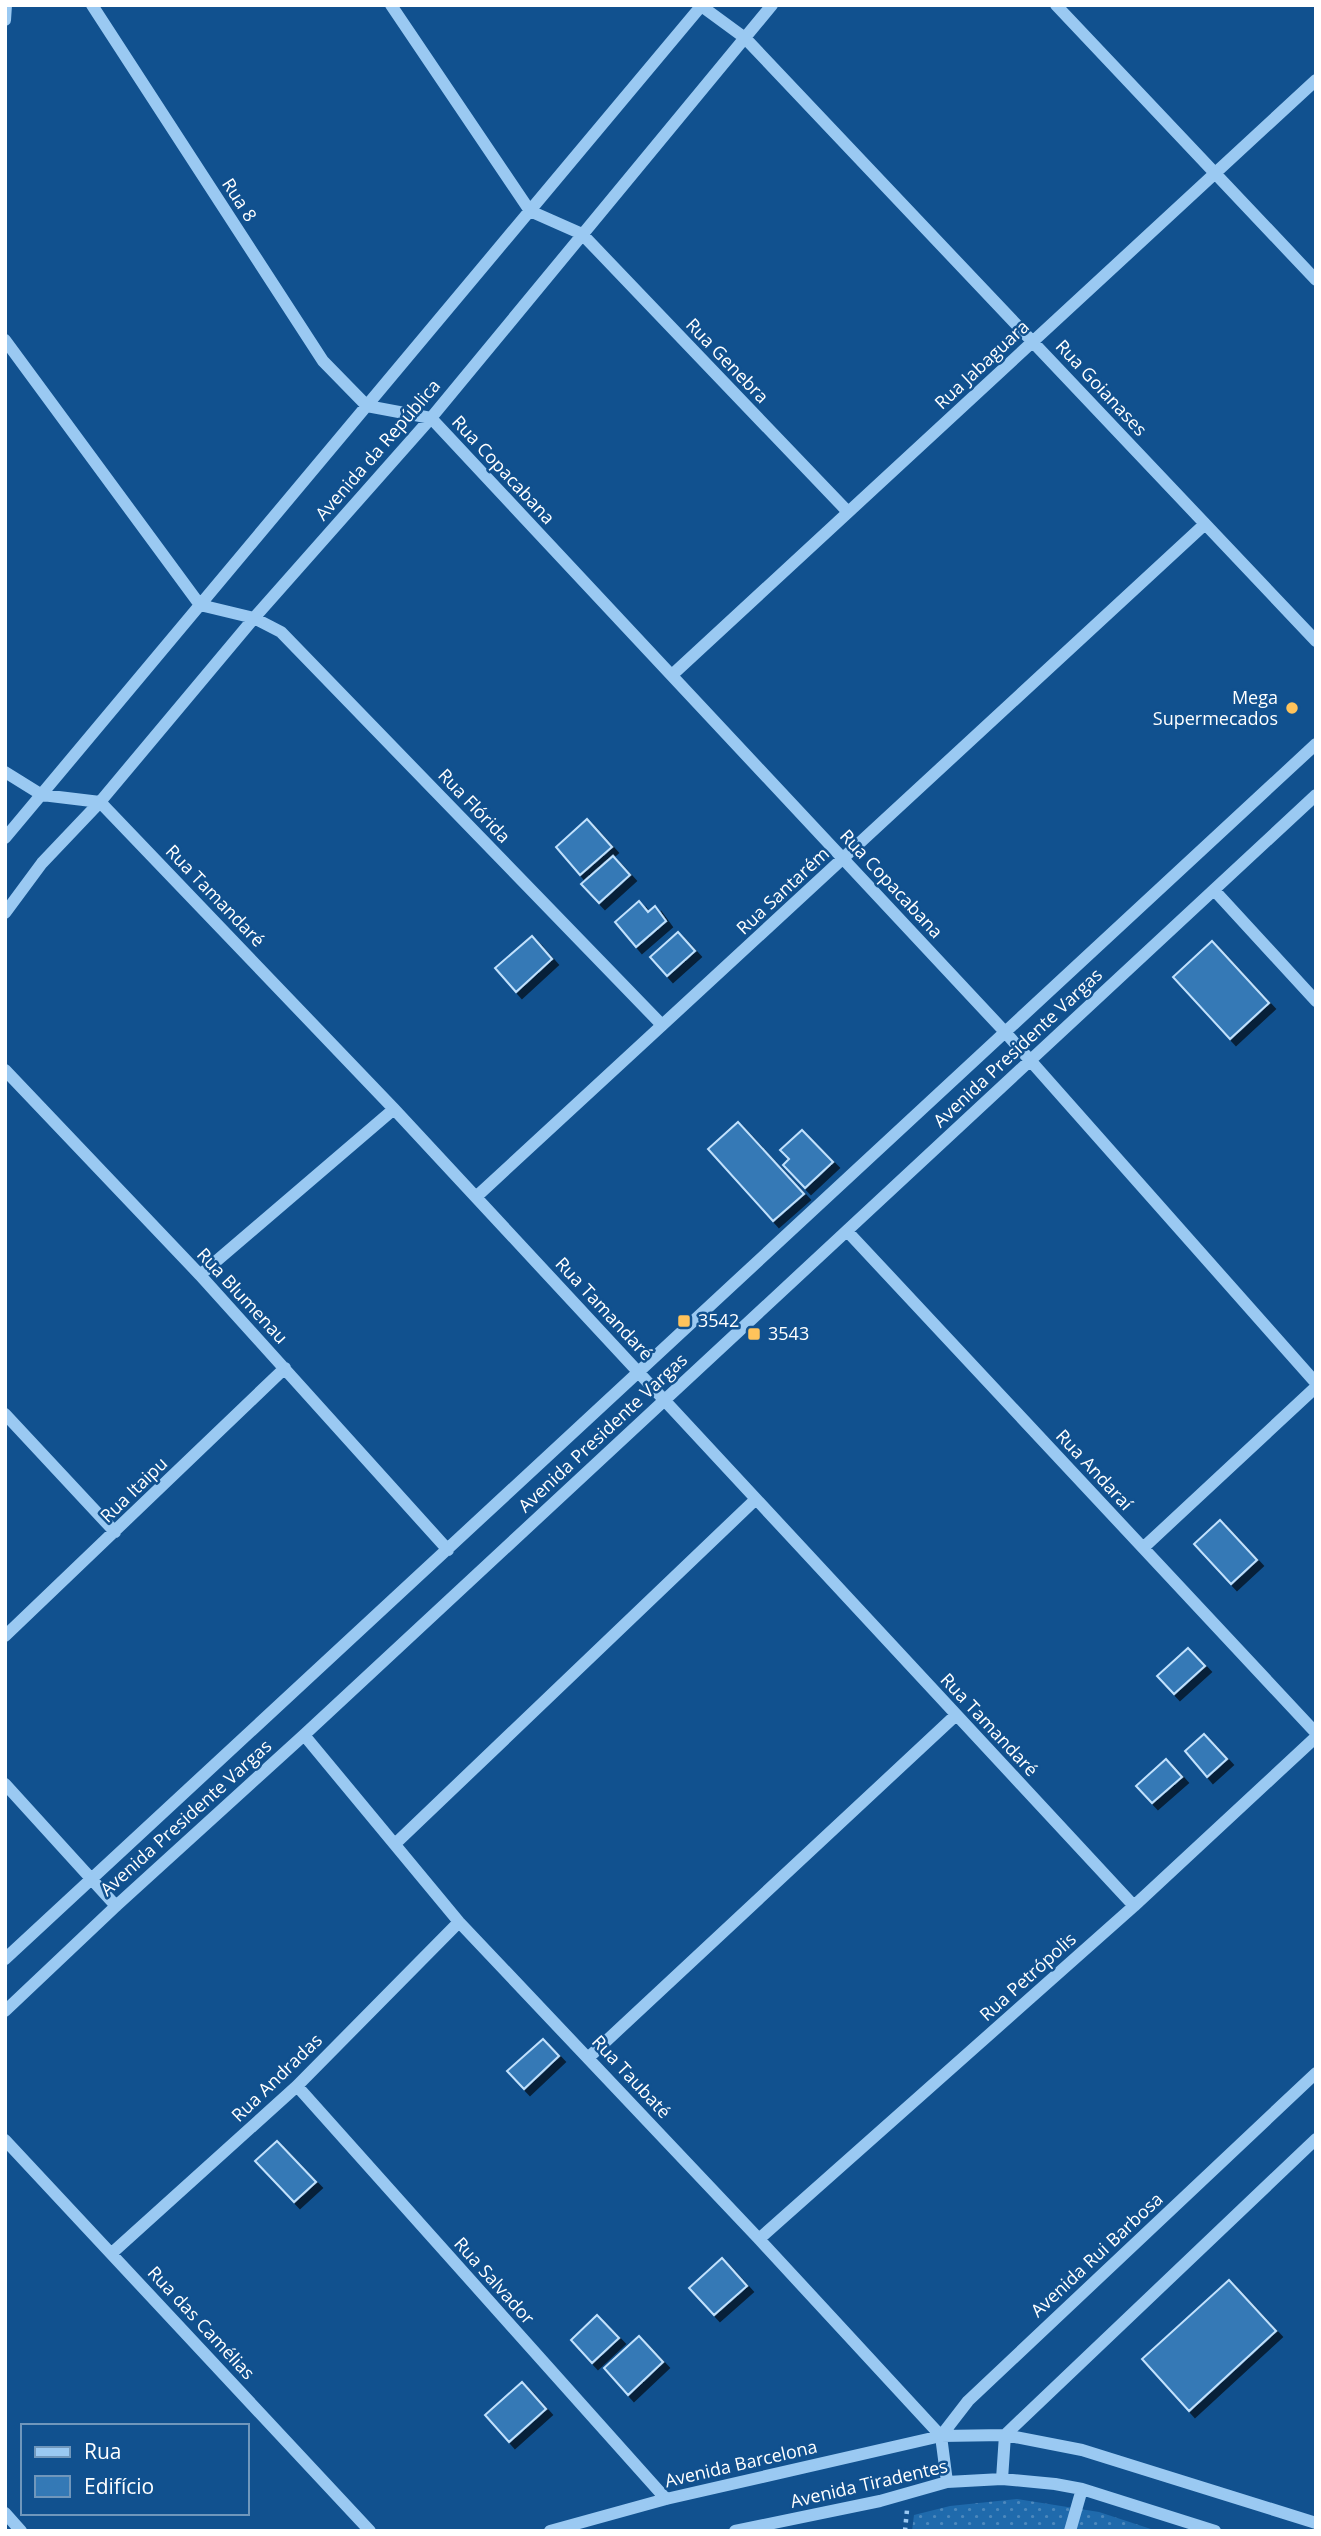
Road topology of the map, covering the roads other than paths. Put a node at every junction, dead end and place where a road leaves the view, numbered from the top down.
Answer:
1 (6, 5) edge
2 (92, 5) edge
3 (391, 5) edge
4 (772, 5) edge
5 (1056, 5) edge
6 (701, 6) edge
7 (5, 19) edge
8 (745, 38) junction
9 (1316, 80) edge
10 (1215, 173) junction
11 (530, 211) junction
12 (582, 234) junction
13 (1316, 279) edge
14 (5, 340) edge
15 (1032, 342) junction
16 (367, 406) junction
17 (431, 418) junction
18 (848, 512) junction
19 (1205, 524) junction
20 (200, 605) junction
21 (254, 618) junction
22 (1316, 641) edge
23 (672, 675) junction
24 (1316, 744) edge
25 (5, 772) edge
26 (42, 795) junction
27 (1316, 795) edge
28 (100, 802) junction
29 (5, 838) edge
30 (843, 859) junction
31 (1214, 890) junction
32 (5, 914) edge
33 (1316, 1001) edge
34 (662, 1026) junction
35 (1005, 1032) junction
36 (1030, 1060) junction
37 (5, 1070) edge
38 (394, 1108) junction
39 (476, 1197) junction
40 (846, 1231) junction
41 (200, 1275) junction
42 (285, 1368) junction
43 (639, 1372) junction
44 (1316, 1385) edge
45 (664, 1400) junction
46 (5, 1414) edge
47 (756, 1499) junction
48 (115, 1532) junction
49 (1143, 1548) junction
50 (448, 1550) junction
51 (5, 1636) edge
52 (956, 1714) junction
53 (304, 1735) junction
54 (1316, 1735) edge
55 (5, 1784) edge
56 (395, 1844) junction
57 (91, 1877) junction
58 (116, 1906) junction
59 (1134, 1906) junction
60 (459, 1922) junction
61 (5, 1959) edge
62 (5, 2011) edge
63 (589, 2058) junction
64 (1316, 2073) edge
65 (296, 2086) junction
66 (1316, 2138) edge
67 (5, 2140) edge
68 (759, 2239) junction
69 (112, 2253) junction
70 (1005, 2435) junction
71 (942, 2437) junction
72 (1002, 2479) junction
73 (947, 2482) junction
74 (1082, 2489) junction
75 (666, 2499) junction
76 (5, 2513) edge
77 (1316, 2523) edge
78 (21, 2531) edge
79 (370, 2531) edge
80 (550, 2531) edge
81 (735, 2531) edge
82 (1070, 2531) edge
83 (1215, 2531) edge

1 - 7 street
2 - 16 street, Rua 8
3 - 11 street
4 - 8 street, Avenida da República
5 - 10 street
6 - 8 street, Rua Goianases
6 - 11 street, Avenida da República
8 - 12 street, Avenida da República
8 - 15 street, Rua Goianases
9 - 10 street, Rua Jabaguara
10 - 13 street
10 - 15 street, Rua Jabaguara
11 - 12 street
11 - 16 street, Avenida da República
12 - 17 street, Avenida da República
12 - 18 street, Rua Genebra
14 - 20 street
15 - 18 street, Rua Jabaguara
15 - 19 street, Rua Goianases
16 - 17 street
16 - 20 street, Avenida da República
17 - 21 street, Avenida da República
17 - 23 street, Rua Copacabana
18 - 23 street, Rua Jabaguara
19 - 22 street, Rua Goianases
19 - 30 street, Rua Santarém
20 - 21 street, Rua Flórida
20 - 26 street, Avenida da República
21 - 28 street, Avenida da República
21 - 34 street, Rua Flórida
23 - 30 street, Rua Copacabana
24 - 35 street, Avenida Presidente Vargas
25 - 26 street
26 - 28 street
26 - 29 street, Avenida da República
27 - 31 street, Avenida Presidente Vargas
28 - 32 street, Avenida da República
28 - 38 street, Rua Tamandaré
30 - 34 street, Rua Santarém
30 - 35 street, Rua Copacabana
31 - 33 street
31 - 36 street, Avenida Presidente Vargas
34 - 39 street, Rua Santarém
35 - 36 street, Rua Copacabana
35 - 43 street, Avenida Presidente Vargas
36 - 40 street, Avenida Presidente Vargas
36 - 44 street, Rua Copacabana
37 - 41 street, Rua Blumenau
38 - 39 street, Rua Tamandaré
38 - 41 street
39 - 43 street, Rua Tamandaré
40 - 45 street, Avenida Presidente Vargas
40 - 49 street, Rua Andaraí
41 - 42 street, Rua Blumenau
42 - 48 street, Rua Itaipu
42 - 50 street, Rua Blumenau
43 - 45 street, Rua Tamandaré
43 - 50 street, Avenida Presidente Vargas
44 - 49 street
45 - 47 street, Rua Tamandaré
45 - 53 street, Avenida Presidente Vargas
46 - 48 street
47 - 52 street, Rua Tamandaré
47 - 56 street
48 - 51 street, Rua Itaipu
49 - 54 street, Rua Andaraí
50 - 57 street, Avenida Presidente Vargas
52 - 59 street, Rua Tamandaré
52 - 63 street
53 - 56 street, Rua Taubaté
53 - 58 street, Avenida Presidente Vargas
54 - 59 street, Rua Petrópolis
55 - 57 street
56 - 60 street, Rua Taubaté
57 - 58 street
57 - 61 street, Avenida Presidente Vargas
58 - 62 street, Avenida Presidente Vargas
59 - 68 street, Rua Petrópolis
60 - 63 street, Rua Taubaté
60 - 65 street, Rua Andradas
63 - 68 street, Rua Taubaté
64 - 71 street, Avenida Rui Barbosa
65 - 69 street, Rua Andradas
65 - 75 street, Rua Salvador
66 - 70 street
67 - 69 street, Rua das Camélias
68 - 71 street, Rua Taubaté
69 - 79 street, Rua das Camélias
70 - 71 street, Avenida Tiradentes
70 - 72 street
70 - 77 street, Avenida Tiradentes
71 - 73 street
71 - 75 street, Avenida Barcelona
72 - 73 street, Avenida Tiradentes
72 - 74 street, Avenida Tiradentes
73 - 81 street, Avenida Tiradentes
74 - 82 street
74 - 83 street, Avenida Tiradentes
75 - 80 street, Avenida Barcelona
76 - 78 street

